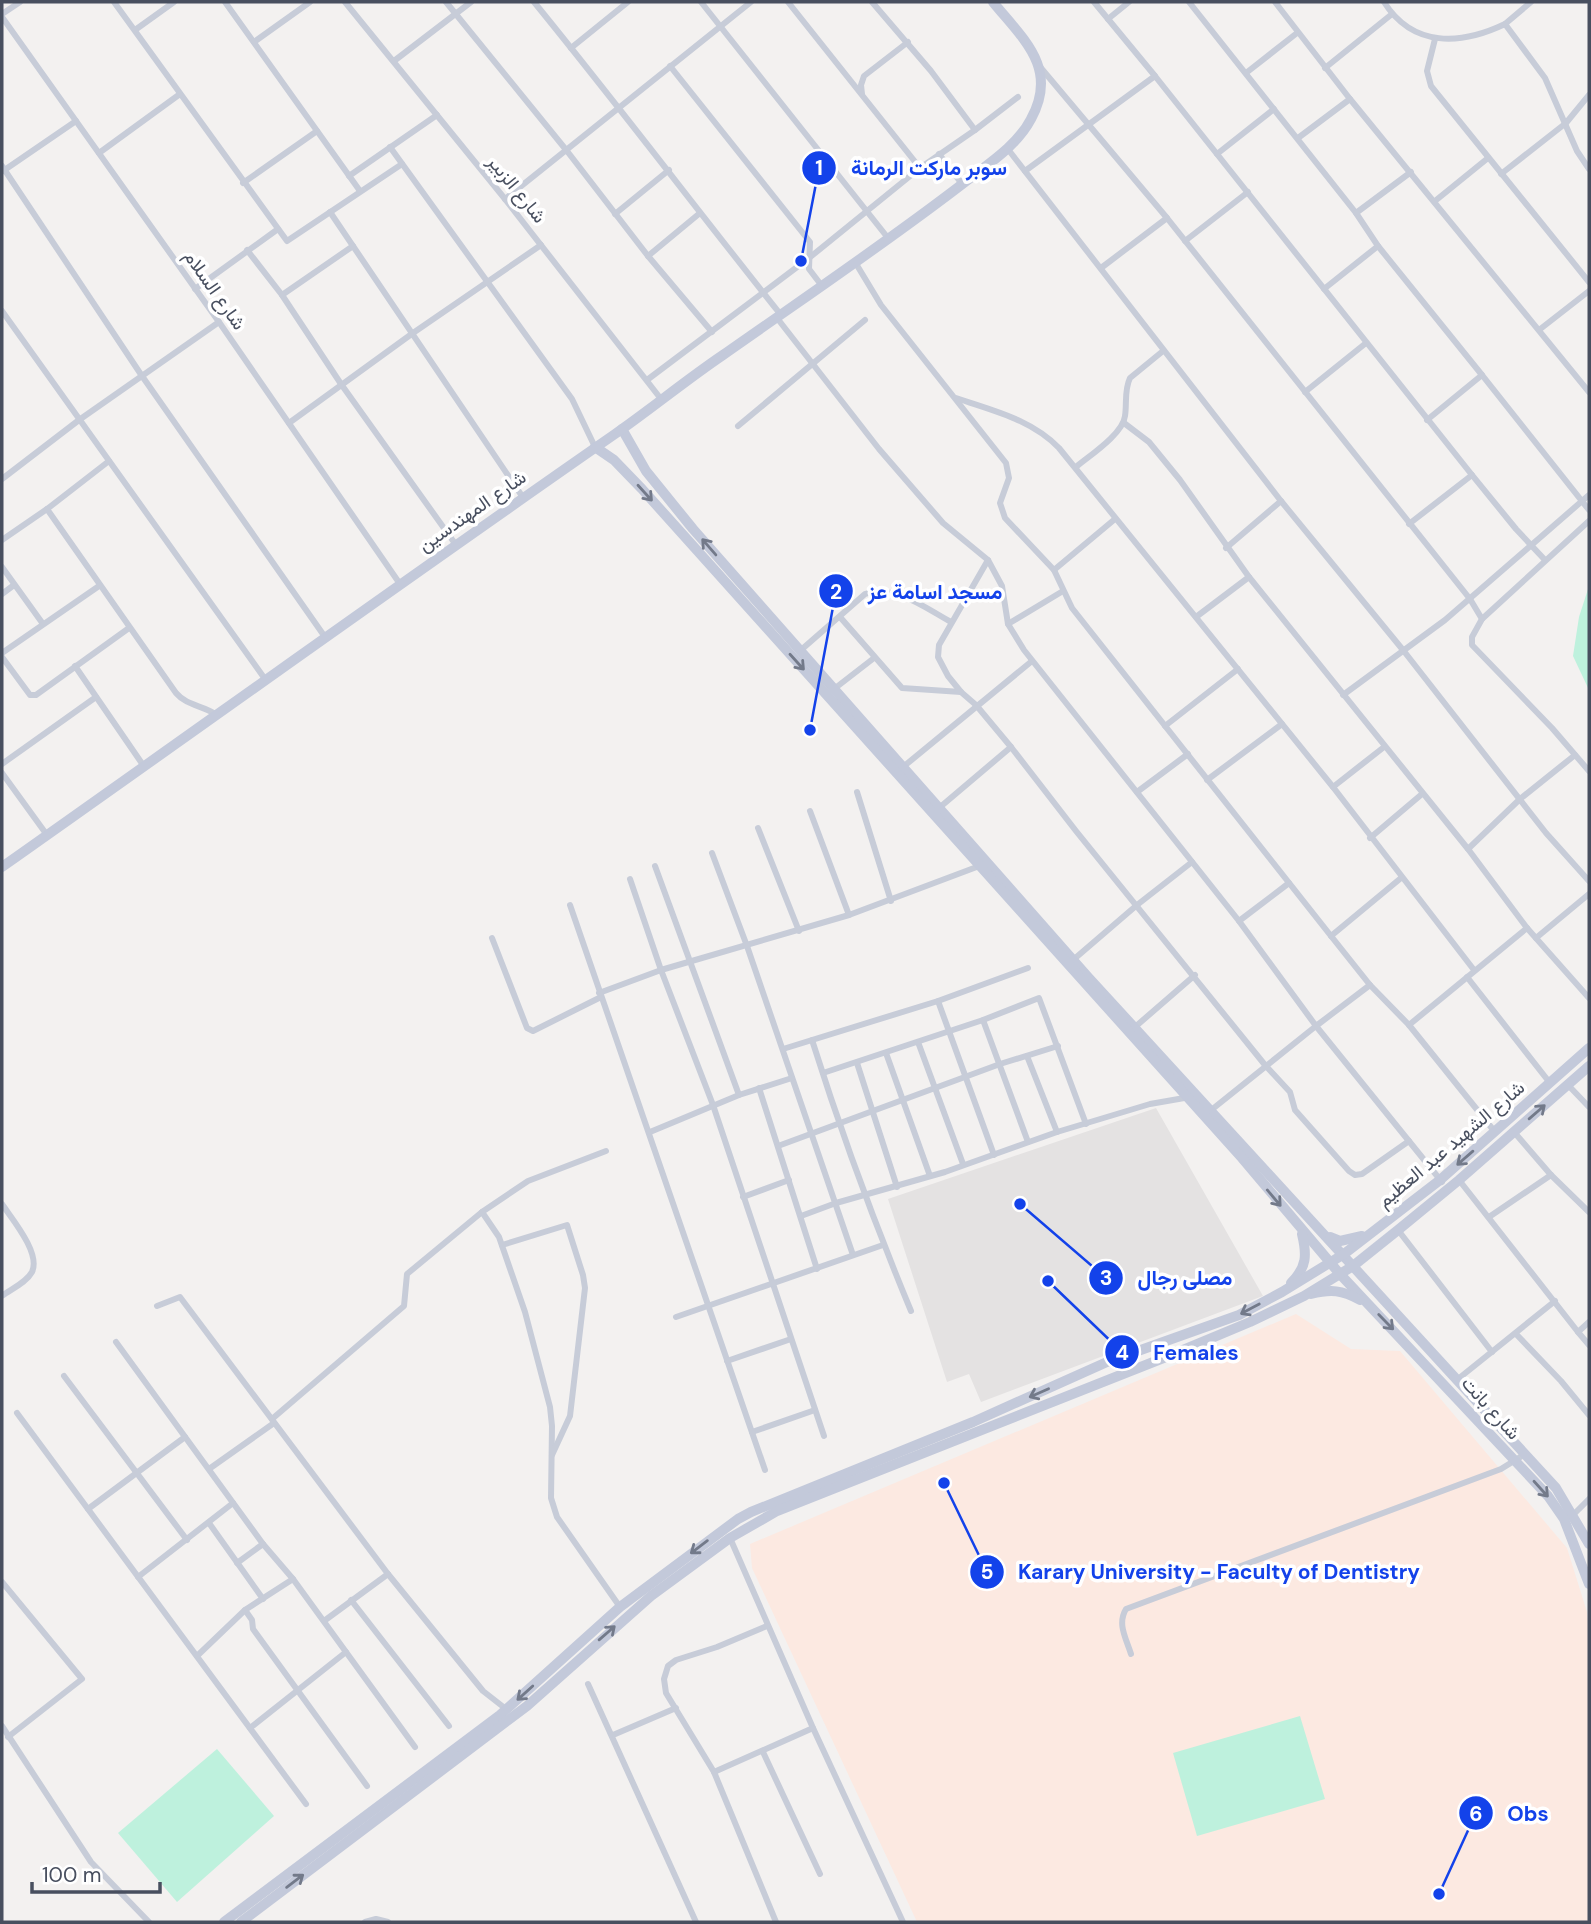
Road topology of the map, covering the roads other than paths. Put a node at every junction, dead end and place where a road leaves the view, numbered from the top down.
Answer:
1 (20, 2) edge
2 (114, 2) edge
3 (174, 2) edge
4 (225, 2) edge
5 (310, 2) edge
6 (345, 2) edge
7 (446, 2) edge
8 (471, 2) edge
9 (534, 2) edge
10 (701, 2) edge
11 (751, 2) edge
12 (788, 2) edge
13 (872, 2) edge
14 (993, 2) edge
15 (1094, 2) edge
16 (1129, 2) edge
17 (1190, 2) edge
18 (1275, 2) edge
19 (1384, 2) edge
20 (1531, 2) edge
21 (623, 3) edge
22 (456, 14) junction
23 (1392, 14) junction
24 (2, 15) edge
25 (1108, 19) junction
26 (1504, 24) junction
27 (720, 26) junction
28 (135, 30) junction
29 (1297, 33) junction
30 (1435, 39) junction
31 (254, 42) junction
32 (908, 42) junction
33 (571, 48) junction
34 (394, 61) junction
35 (670, 66) junction
36 (1041, 68) junction
37 (1325, 68) junction
38 (1246, 73) junction
39 (1154, 76) junction
40 (180, 94) junction
41 (1589, 95) edge
42 (862, 96) junction
43 (1018, 97) dead end
44 (1350, 99) junction
45 (619, 107) junction
46 (1274, 109) junction
47 (437, 115) junction
48 (76, 121) junction
49 (1566, 123) junction
50 (1087, 126) junction
51 (975, 130) junction
52 (317, 131) junction
53 (1298, 138) junction
54 (390, 147) junction
55 (1007, 148) junction
56 (567, 151) junction
57 (99, 153) junction
58 (1217, 154) junction
59 (939, 155) junction
60 (1488, 158) junction
61 (402, 164) junction
62 (920, 168) junction
63 (3, 169) edge
64 (1589, 169) edge
65 (669, 170) junction
66 (1025, 171) junction
67 (1411, 172) junction
68 (1501, 174) junction
69 (349, 176) junction
70 (243, 183) junction
71 (962, 184) junction
72 (360, 191) junction
73 (1248, 192) junction
74 (505, 199) junction
75 (1435, 201) junction
76 (866, 210) junction
77 (330, 212) junction
78 (1356, 213) junction
79 (615, 214) junction
80 (700, 214) junction
81 (1167, 218) junction
82 (278, 229) junction
83 (888, 238) junction
84 (1185, 241) junction
85 (541, 245) junction
86 (353, 246) junction
87 (1378, 246) junction
88 (247, 250) junction
89 (648, 256) junction
90 (809, 258) junction
91 (855, 262) junction
92 (1101, 268) junction
93 (486, 282) junction
94 (1589, 282) edge
95 (822, 286) junction
96 (195, 289) junction
97 (1324, 289) junction
98 (1589, 291) edge
99 (762, 292) junction
100 (282, 295) junction
101 (2, 311) edge
102 (779, 317) junction
103 (865, 320) dead end
104 (219, 322) junction
105 (1539, 330) junction
106 (712, 332) junction
107 (413, 333) junction
108 (1366, 343) junction
109 (1163, 351) junction
110 (812, 365) junction
111 (142, 376) junction
112 (1482, 376) junction
113 (647, 380) junction
114 (341, 384) junction
115 (1305, 392) junction
116 (1589, 393) edge
117 (955, 398) junction
118 (661, 399) junction
119 (79, 420) junction
120 (1427, 420) junction
121 (289, 423) junction
122 (1124, 423) junction
123 (738, 426) dead end
124 (622, 429) junction
125 (595, 447) junction
126 (109, 461) junction
127 (1076, 467) junction
128 (2, 468) edge
129 (1472, 475) junction
130 (4, 477) edge
131 (1589, 495) edge
132 (522, 496) junction
133 (1281, 501) junction
134 (1582, 501) junction
135 (47, 509) junction
136 (1589, 510) edge
137 (1115, 519) junction
138 (1589, 521) edge
139 (1409, 524) junction
140 (2, 540) edge
141 (456, 545) junction
142 (1531, 545) junction
143 (1226, 548) junction
144 (988, 560) junction
145 (1545, 560) junction
146 (2, 567) edge
147 (1054, 570) junction
148 (726, 574) junction
149 (1248, 578) junction
150 (400, 584) junction
151 (14, 585) junction
152 (99, 586) junction
153 (1063, 591) junction
154 (2, 594) edge
155 (1471, 599) junction
156 (840, 617) junction
157 (1196, 617) junction
158 (1482, 619) junction
159 (951, 622) junction
160 (43, 624) junction
161 (1008, 624) junction
162 (130, 628) junction
163 (325, 637) junction
164 (801, 650) junction
165 (1403, 650) junction
166 (2, 655) edge
167 (874, 658) junction
168 (1032, 661) junction
169 (75, 666) junction
170 (1238, 669) junction
171 (817, 677) junction
172 (265, 679) junction
173 (834, 689) junction
174 (961, 692) junction
175 (1343, 695) junction
176 (96, 697) junction
177 (976, 705) junction
178 (215, 715) junction
179 (1282, 724) junction
180 (1165, 726) junction
181 (1011, 747) junction
182 (1384, 747) junction
183 (1188, 754) junction
184 (1575, 755) junction
185 (2, 764) edge
186 (144, 765) junction
187 (903, 767) junction
188 (1589, 771) edge
189 (2, 773) edge
190 (1208, 780) junction
191 (1333, 787) junction
192 (857, 792) dead end
193 (1137, 792) junction
194 (1422, 794) junction
195 (1520, 799) junction
196 (939, 808) junction
197 (810, 811) dead end
198 (758, 828) dead end
199 (47, 835) junction
200 (1370, 838) junction
201 (1468, 849) junction
202 (712, 853) dead end
203 (1192, 862) junction
204 (983, 865) junction
205 (654, 866) dead end
206 (2, 867) edge
207 (1401, 878) junction
208 (630, 880) dead end
209 (1589, 881) edge
210 (1289, 883) junction
211 (1589, 894) edge
212 (891, 901) junction
213 (570, 905) dead end
214 (1137, 905) junction
215 (849, 915) junction
216 (1239, 921) junction
217 (1527, 928) junction
218 (799, 931) junction
219 (1331, 936) junction
220 (492, 938) dead end
221 (1536, 938) junction
222 (747, 946) junction
223 (1073, 960) junction
224 (691, 962) junction
225 (1028, 968) dead end
226 (1474, 970) junction
227 (661, 971) junction
228 (1195, 975) junction
229 (1467, 976) junction
230 (1370, 985) junction
231 (600, 995) junction
232 (1589, 998) edge
233 (938, 1001) junction
234 (983, 1020) junction
235 (1409, 1025) junction
236 (1316, 1026) junction
237 (1135, 1027) junction
238 (948, 1032) junction
239 (813, 1040) junction
240 (918, 1042) junction
241 (1058, 1046) junction
242 (1589, 1048) edge
243 (783, 1049) junction
244 (886, 1053) junction
245 (1027, 1056) junction
246 (857, 1063) junction
247 (1000, 1065) junction
248 (1265, 1065) junction
249 (1589, 1066) edge
250 (823, 1073) junction
251 (965, 1077) junction
252 (792, 1078) junction
253 (1550, 1083) junction
254 (1568, 1085) junction
255 (759, 1088) junction
256 (934, 1089) junction
257 (739, 1095) junction
258 (1190, 1096) junction
259 (903, 1100) junction
260 (713, 1105) junction
261 (1589, 1107) edge
262 (873, 1111) junction
263 (1210, 1111) junction
264 (839, 1124) junction
265 (1086, 1124) junction
266 (650, 1132) junction
267 (1056, 1132) junction
268 (1495, 1132) junction
269 (1514, 1132) junction
270 (811, 1134) junction
271 (1409, 1141) junction
272 (1028, 1142) junction
273 (778, 1146) junction
274 (606, 1150) dead end
275 (994, 1155) junction
276 (963, 1164) junction
277 (1551, 1175) junction
278 (930, 1176) junction
279 (789, 1180) junction
280 (1440, 1180) junction
281 (1459, 1180) junction
282 (897, 1187) junction
283 (1447, 1189) junction
284 (867, 1195) junction
285 (743, 1197) junction
286 (836, 1203) junction
287 (2, 1204) edge
288 (482, 1212) junction
289 (1589, 1212) edge
290 (801, 1216) junction
291 (1489, 1217) junction
292 (1311, 1222) junction
293 (1301, 1230) junction
294 (1398, 1230) junction
295 (1372, 1232) junction
296 (502, 1245) junction
297 (883, 1245) junction
298 (1343, 1254) junction
299 (853, 1255) junction
300 (1330, 1261) junction
301 (1353, 1266) junction
302 (817, 1269) junction
303 (1339, 1273) junction
304 (773, 1285) junction
305 (1282, 1292) junction
306 (2, 1296) edge
307 (1304, 1296) junction
308 (1555, 1301) junction
309 (1370, 1305) junction
310 (157, 1306) dead end
311 (709, 1307) junction
312 (911, 1311) dead end
313 (676, 1317) dead end
314 (1589, 1322) edge
315 (1578, 1332) junction
316 (1516, 1334) junction
317 (791, 1339) junction
318 (116, 1342) dead end
319 (1589, 1345) edge
320 (1492, 1352) junction
321 (727, 1361) junction
322 (64, 1376) dead end
323 (1458, 1379) junction
324 (816, 1410) junction
325 (17, 1413) dead end
326 (1589, 1415) edge
327 (273, 1421) junction
328 (974, 1427) junction
329 (752, 1432) junction
330 (824, 1436) dead end
331 (185, 1437) junction
332 (1525, 1454) junction
333 (551, 1457) junction
334 (1515, 1460) junction
335 (209, 1469) junction
336 (765, 1470) dead end
337 (136, 1474) junction
338 (1589, 1499) edge
339 (233, 1503) junction
340 (88, 1509) junction
341 (1573, 1515) junction
342 (209, 1523) junction
343 (727, 1533) junction
344 (187, 1540) junction
345 (263, 1544) junction
346 (1589, 1544) edge
347 (237, 1563) junction
348 (388, 1574) junction
349 (138, 1577) junction
350 (293, 1579) junction
351 (2, 1583) edge
352 (1589, 1584) edge
353 (263, 1599) junction
354 (351, 1600) junction
355 (620, 1607) junction
356 (245, 1610) junction
357 (324, 1621) junction
358 (767, 1626) junction
359 (346, 1652) junction
360 (1131, 1654) dead end
361 (197, 1656) junction
362 (588, 1684) dead end
363 (298, 1690) junction
364 (676, 1708) junction
365 (506, 1709) junction
366 (2, 1726) edge
367 (449, 1726) dead end
368 (250, 1728) junction
369 (813, 1728) junction
370 (613, 1735) junction
371 (8, 1737) junction
372 (415, 1747) dead end
373 (763, 1752) junction
374 (714, 1772) junction
375 (367, 1786) dead end
376 (306, 1804) dead end
377 (820, 1874) dead end
378 (149, 1922) edge
379 (224, 1922) edge
380 (241, 1922) edge
381 (365, 1922) edge
382 (388, 1922) edge
383 (696, 1922) edge
384 (776, 1922) edge
385 (903, 1922) edge

1 - 24 street
2 - 28 street
3 - 28 street
4 - 31 street
5 - 31 street
6 - 34 street, شارع الزبير
7 - 22 street
8 - 22 street
9 - 33 street
10 - 27 street
11 - 27 street
12 - 42 street
13 - 32 street
14 - 36 main road
15 - 25 street
16 - 25 street
17 - 38 street
18 - 29 street
19 - 23 street
20 - 26 street
21 - 33 street
22 - 34 street
22 - 56 street
23 - 30 street
23 - 37 street
24 - 48 street, شارع السلام
25 - 39 street
26 - 30 street
26 - 49 street
27 - 35 street
27 - 76 street
28 - 40 street
29 - 37 street
29 - 38 street
30 - 60 street
31 - 52 street
32 - 42 street
32 - 51 street
33 - 45 street
34 - 47 street, شارع الزبير
35 - 45 street
35 - 90 street
36 - 50 street
36 - 55 main road, شارع المهندسين
37 - 44 street
38 - 46 street
39 - 50 street
39 - 58 street
40 - 57 street
40 - 70 street
41 - 49 street
42 - 62 street
43 - 51 street
44 - 53 street
44 - 67 street
45 - 56 street
45 - 65 street
46 - 53 street
46 - 58 street
47 - 54 street
47 - 74 street, شارع الزبير
48 - 57 street, شارع السلام
48 - 63 street
49 - 64 street
49 - 68 street
50 - 66 street
50 - 81 street
51 - 59 street
52 - 69 street
52 - 70 street
53 - 78 street
54 - 61 street
54 - 69 street
55 - 66 street
55 - 71 main road, شارع المهندسين
56 - 74 street
56 - 79 street
57 - 96 street, شارع السلام
58 - 73 street
59 - 62 street
59 - 71 street
60 - 68 street
60 - 75 street
61 - 72 street
61 - 93 street
62 - 76 street
63 - 111 street
65 - 79 street
65 - 80 street
66 - 92 street
67 - 75 street
67 - 78 street
68 - 94 street
69 - 72 street
70 - 82 street
71 - 83 main road, شارع المهندسين
72 - 77 street
73 - 84 street
73 - 97 street
74 - 85 street, شارع الزبير
75 - 105 street
76 - 83 street
76 - 90 street
77 - 82 street
77 - 86 street
78 - 87 street
79 - 89 street
80 - 89 street
80 - 99 street
81 - 84 street
81 - 92 street
82 - 88 street
83 - 91 main road, شارع المهندسين
84 - 115 street
85 - 93 street
85 - 113 street, شارع الزبير
86 - 100 street
86 - 107 street
87 - 97 street
87 - 112 street
88 - 96 street
88 - 100 street
89 - 106 street
90 - 95 street
90 - 99 street
91 - 95 main road, شارع المهندسين
91 - 117 street
92 - 109 street
93 - 107 street
93 - 125 street
95 - 102 main road, شارع المهندسين
96 - 104 street, شارع السلام
97 - 108 street
98 - 105 street
99 - 102 street
99 - 106 street
100 - 114 street
101 - 119 street
102 - 110 street
102 - 118 main road, شارع المهندسين
103 - 110 street
104 - 111 street
104 - 121 street, شارع السلام
105 - 116 street
106 - 113 street
107 - 114 street
107 - 132 street
108 - 115 street
108 - 120 street
109 - 122 street
109 - 133 street
110 - 123 street
110 - 144 street
111 - 119 street
111 - 163 street
112 - 120 street
112 - 134 street
113 - 118 street, شارع الزبير
114 - 121 street
114 - 141 street
115 - 139 street
117 - 127 street
117 - 147 street
118 - 124 main road, شارع المهندسين
119 - 126 street
119 - 130 street
120 - 129 street
121 - 150 street, شارع السلام
122 - 127 street
122 - 143 street
124 - 125 main road, شارع المهندسين
148 -> 124 main road
125 - 132 main road, شارع المهندسين
125 -> 148 main road
126 - 135 street
126 - 172 street
127 - 137 street
128 - 130 street
129 - 139 street
129 - 142 street
131 - 134 street
132 - 141 main road, شارع المهندسين
133 - 143 street
133 - 165 street
134 - 136 street
134 - 142 street
135 - 140 street
135 - 152 street
137 - 147 street
137 - 157 street
138 - 145 street
139 - 155 street
141 - 150 main road, شارع المهندسين
142 - 145 street
142 - 155 street
143 - 149 street
144 - 159 street
144 - 161 street
145 - 158 street
146 - 151 street
147 - 153 street
148 - 164 main road
148 -> 171 main road
149 - 157 street
149 - 175 street
150 - 163 main road, شارع المهندسين
151 - 154 street
151 - 160 street
152 - 160 street
152 - 162 street
153 - 161 street
153 - 180 street
155 - 158 street
155 - 165 street
156 - 159 street
156 - 164 street
156 - 167 street
157 - 170 street
158 - 184 street
159 - 174 street
160 - 166 street
161 - 168 street
162 - 169 street
162 - 178 street
163 - 172 main road, شارع المهندسين
164 - 171 main road
165 - 175 street
165 - 195 street
166 - 169 street
167 - 173 street
167 - 174 street
168 - 177 street
168 - 193 street
169 - 176 street
170 - 179 street
170 - 180 street
171 - 173 main road
171 - 204 main road
172 - 178 main road, شارع المهندسين
173 - 187 main road
174 - 177 street
175 - 182 street
176 - 185 street
176 - 186 street
177 - 181 street
177 - 187 street
178 - 186 main road, شارع المهندسين
179 - 190 street
179 - 191 street
180 - 183 street
181 - 196 street
181 - 214 street
182 - 191 street
182 - 194 street
183 - 190 street
183 - 193 street
184 - 188 street
184 - 195 street
186 - 199 main road, شارع المهندسين
187 - 196 main road
189 - 199 street
190 - 210 street
191 - 200 street
192 - 212 street
193 - 203 street
194 - 200 street
194 - 201 street
195 - 201 street
195 - 209 street
196 - 204 main road
197 - 215 street
198 - 218 street
199 - 206 main road, شارع المهندسين
200 - 207 street
201 - 217 street
202 - 222 street
203 - 214 street
203 - 216 street
204 - 212 street
204 - 223 main road
204 - 258 main road
205 - 224 street
207 - 219 street
207 - 226 street
208 - 227 street
210 - 216 street
210 - 219 street
211 - 221 street
212 - 215 street
213 - 231 street
214 - 223 street
214 - 228 street
215 - 218 street
216 - 236 street
217 - 221 street
217 - 226 street
218 - 222 street
219 - 230 street
220 - 231 street
221 - 232 street
222 - 224 street
222 - 243 street
223 - 237 main road
224 - 227 street
224 - 257 street
225 - 233 street
226 - 229 street
227 - 231 street
227 - 260 street
228 - 237 street
228 - 248 street
229 - 235 street
229 - 253 street
230 - 235 street
230 - 236 street
231 - 266 street
233 - 238 street
233 - 239 street
234 - 238 street
234 - 241 street
234 - 247 street
235 - 268 street
236 - 248 street
236 - 271 street
237 - 258 main road
238 - 240 street
238 - 251 street
239 - 243 street
239 - 250 street
240 - 244 street
240 - 256 street
241 - 245 street
241 - 265 street
242 - 253 main road, شارع الشهيد عبد العظيم
243 - 252 street
244 - 246 street
244 - 259 street
245 - 247 street
245 - 267 street
246 - 250 street
246 - 262 street
247 - 251 street
247 - 272 street
248 - 263 street
248 - 271 street
249 - 254 main road, شارع الشهيد عبد العظيم
250 - 264 street
251 - 256 street
251 - 275 street
252 - 255 street
252 - 270 street
253 - 268 main road, شارع الشهيد عبد العظيم
254 - 261 street
269 -> 254 main road, شارع الشهيد عبد العظيم
255 - 257 street
255 - 273 street
256 - 259 street
256 - 276 street
257 - 260 street
258 - 263 main road
258 - 265 street
258 -> 293 main road, شارع بانت
259 - 262 street
259 - 278 street
260 - 266 street
260 - 285 street
262 - 264 street
262 - 282 street
263 - 292 main road
264 - 270 street
264 - 284 street
265 - 267 street
266 - 311 street
267 - 272 street
268 -> 280 main road, شارع الشهيد عبد العظيم
269 - 277 street
269 - 281 main road, شارع الشهيد عبد العظيم
270 - 273 street
270 - 286 street
271 - 280 street
272 - 275 street
273 - 279 street
274 - 288 street
275 - 276 street
276 - 278 street
277 - 289 street
277 - 291 street
278 - 282 street
279 - 285 street
279 - 290 street
280 - 283 street
280 - 295 main road, شارع الشهيد عبد العظيم
281 - 283 main road, شارع الشهيد عبد العظيم
281 - 291 street
282 - 284 street
283 - 294 main road, شارع الشهيد عبد العظيم
284 - 286 street
284 - 297 street
285 - 304 street
286 - 290 street
286 - 299 street
287 - 306 street
288 - 296 street
288 - 327 street
290 - 302 street
291 - 308 street
292 - 295 main road
292 - 298 main road, شارع بانت
293 - 300 main road, شارع بانت
293 - 305 main road
294 - 301 main road, شارع الشهيد عبد العظيم
294 - 320 street
295 - 298 main road, شارع الشهيد عبد العظيم
296 - 333 street
296 - 333 street
297 - 299 street
297 - 312 street
298 - 300 main road, شارع الشهيد عبد العظيم
298 - 301 main road, شارع بانت
299 - 302 street
300 - 303 main road, شارع بانت
300 - 305 main road, شارع الشهيد عبد العظيم
301 - 303 main road, شارع الشهيد عبد العظيم
301 - 323 main road, شارع بانت
302 - 304 street
303 - 307 main road, شارع الشهيد عبد العظيم
303 - 309 main road, شارع بانت
304 - 311 street
304 - 317 street
305 -> 328 main road, شارع الشهيد عبد العظيم
307 - 309 main road
307 - 328 main road
308 - 315 street
308 - 316 street
309 -> 334 main road, شارع بانت
310 - 327 street
311 - 313 street
311 - 321 street
314 - 315 street
315 - 319 street
316 - 320 street
316 - 326 street
317 - 321 street
317 - 324 street
318 - 331 street
320 - 323 street
321 - 329 street
322 - 337 street
323 - 332 main road, شارع بانت
324 - 329 street
324 - 330 street
325 - 340 street
327 - 335 street
327 - 348 street
328 - 343 main road
329 - 336 street
331 - 335 street
331 - 337 street
332 - 334 street
332 - 341 main road, شارع بانت
333 - 355 street
334 -> 352 main road, شارع بانت
334 - 360 street
335 - 339 street
337 - 340 street
337 - 344 street
338 - 341 street
339 - 342 street
339 - 345 street
340 - 349 street
341 - 346 main road, شارع بانت
342 - 344 street
342 - 347 street
343 -> 355 main road
343 - 358 street
380 -> 343 main road
344 - 349 street
345 - 347 street
345 - 350 street
347 - 353 street
348 - 354 street
348 - 365 street
349 - 361 street
350 - 353 street
350 - 357 street
351 - 371 street
353 - 356 street
354 - 357 street
354 - 367 street
355 -> 365 main road
356 - 361 street
356 - 363 street
357 - 359 street
358 - 364 street
358 - 369 street
359 - 363 street
359 - 372 street
361 - 368 street
362 - 370 street
363 - 368 street
363 - 375 street
364 - 370 street
364 - 374 street
365 - 379 main road
366 - 371 street
368 - 376 street
369 - 373 street
369 - 385 street
370 - 383 street
371 - 378 street
373 - 374 street
373 - 377 street
374 - 384 street
381 - 382 street

